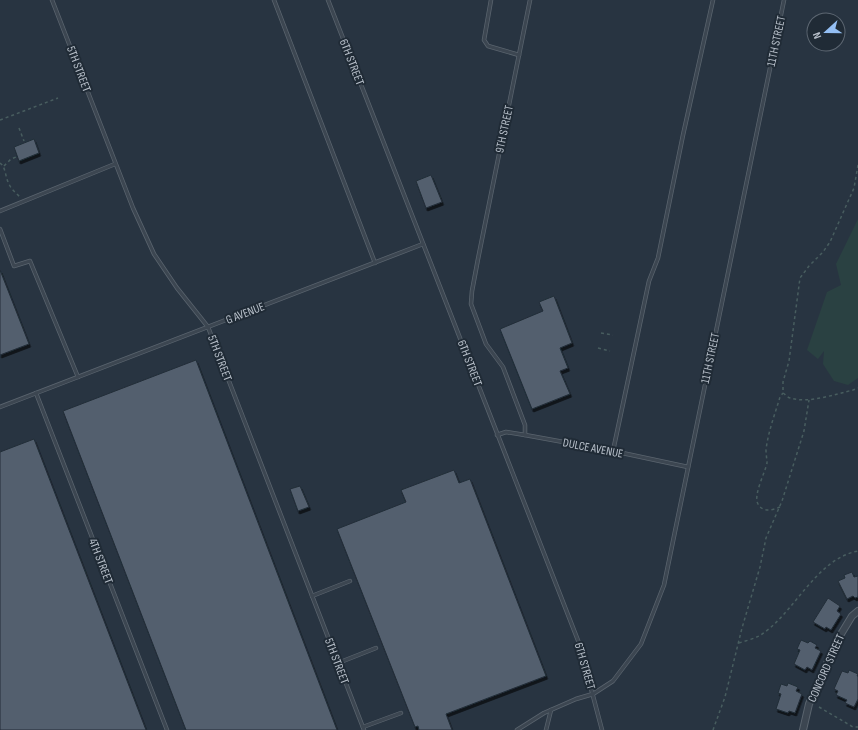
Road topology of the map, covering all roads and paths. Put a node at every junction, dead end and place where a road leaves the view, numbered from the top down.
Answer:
1 (52, 0) edge
2 (274, 0) edge
3 (328, 0) edge
4 (491, 0) edge
5 (530, 0) edge
6 (713, 0) edge
7 (784, 0) edge
8 (519, 55) junction
9 (58, 98) dead end
10 (0, 120) edge
11 (19, 128) dead end
12 (24, 141) dead end
13 (16, 157) dead end
14 (0, 163) edge
15 (115, 164) junction
16 (858, 165) edge
17 (4, 166) junction
18 (20, 197) dead end
19 (0, 211) edge
20 (0, 229) edge
21 (423, 244) junction
22 (375, 263) junction
23 (208, 327) junction
24 (601, 333) dead end
25 (613, 335) dead end
26 (598, 348) dead end
27 (610, 351) dead end
28 (78, 377) junction
29 (858, 388) edge
30 (36, 393) junction
31 (783, 393) junction
32 (809, 400) junction
33 (0, 407) edge
34 (498, 435) junction
35 (525, 435) junction
36 (613, 451) junction
37 (688, 468) junction
38 (780, 506) junction
39 (858, 551) edge
40 (350, 581) dead end
41 (312, 596) junction
42 (858, 611) edge
43 (739, 643) junction
44 (376, 648) dead end
45 (338, 663) junction
46 (593, 694) junction
47 (819, 707) dead end
48 (551, 710) junction
49 (401, 713) dead end
50 (858, 726) edge
51 (364, 729) edge
52 (167, 730) edge
53 (517, 730) edge
54 (546, 730) edge
55 (602, 730) edge
56 (713, 730) edge
57 (803, 730) edge

1 - 15 lane, 5TH STREET
2 - 22 lane
3 - 21 lane, 6TH STREET
4 - 8 lane
5 - 8 lane, 9TH STREET
6 - 36 lane
7 - 37 lane, 11TH STREET
8 - 35 lane, 9TH STREET
9 - 10 path
11 - 12 path
13 - 17 path
14 - 17 path
15 - 19 lane
15 - 23 lane, 5TH STREET
16 - 31 path
17 - 18 path
20 - 28 lane
21 - 22 lane, G AVENUE
21 - 34 lane, 6TH STREET
22 - 23 lane, G AVENUE
23 - 28 lane, G AVENUE
23 - 41 lane, 5TH STREET
24 - 25 path
26 - 27 path
28 - 30 lane, G AVENUE
29 - 32 path
30 - 33 lane, G AVENUE
30 - 52 lane, 4TH STREET
31 - 32 path
31 - 38 path
32 - 38 path
34 - 35 lane, DULCE AVENUE
34 - 46 lane, 6TH STREET
35 - 36 lane, DULCE AVENUE
36 - 37 lane, DULCE AVENUE
37 - 46 lane, 11TH STREET
38 - 43 path
39 - 43 path
40 - 41 lane
41 - 45 lane, 5TH STREET
42 - 57 street, CONCORD STREET
43 - 56 path
44 - 45 lane
45 - 51 lane, 5TH STREET
46 - 48 lane, 11TH STREET
46 - 55 lane, 6TH STREET
47 - 50 path
48 - 53 lane, 11TH STREET
48 - 54 lane
49 - 51 lane

